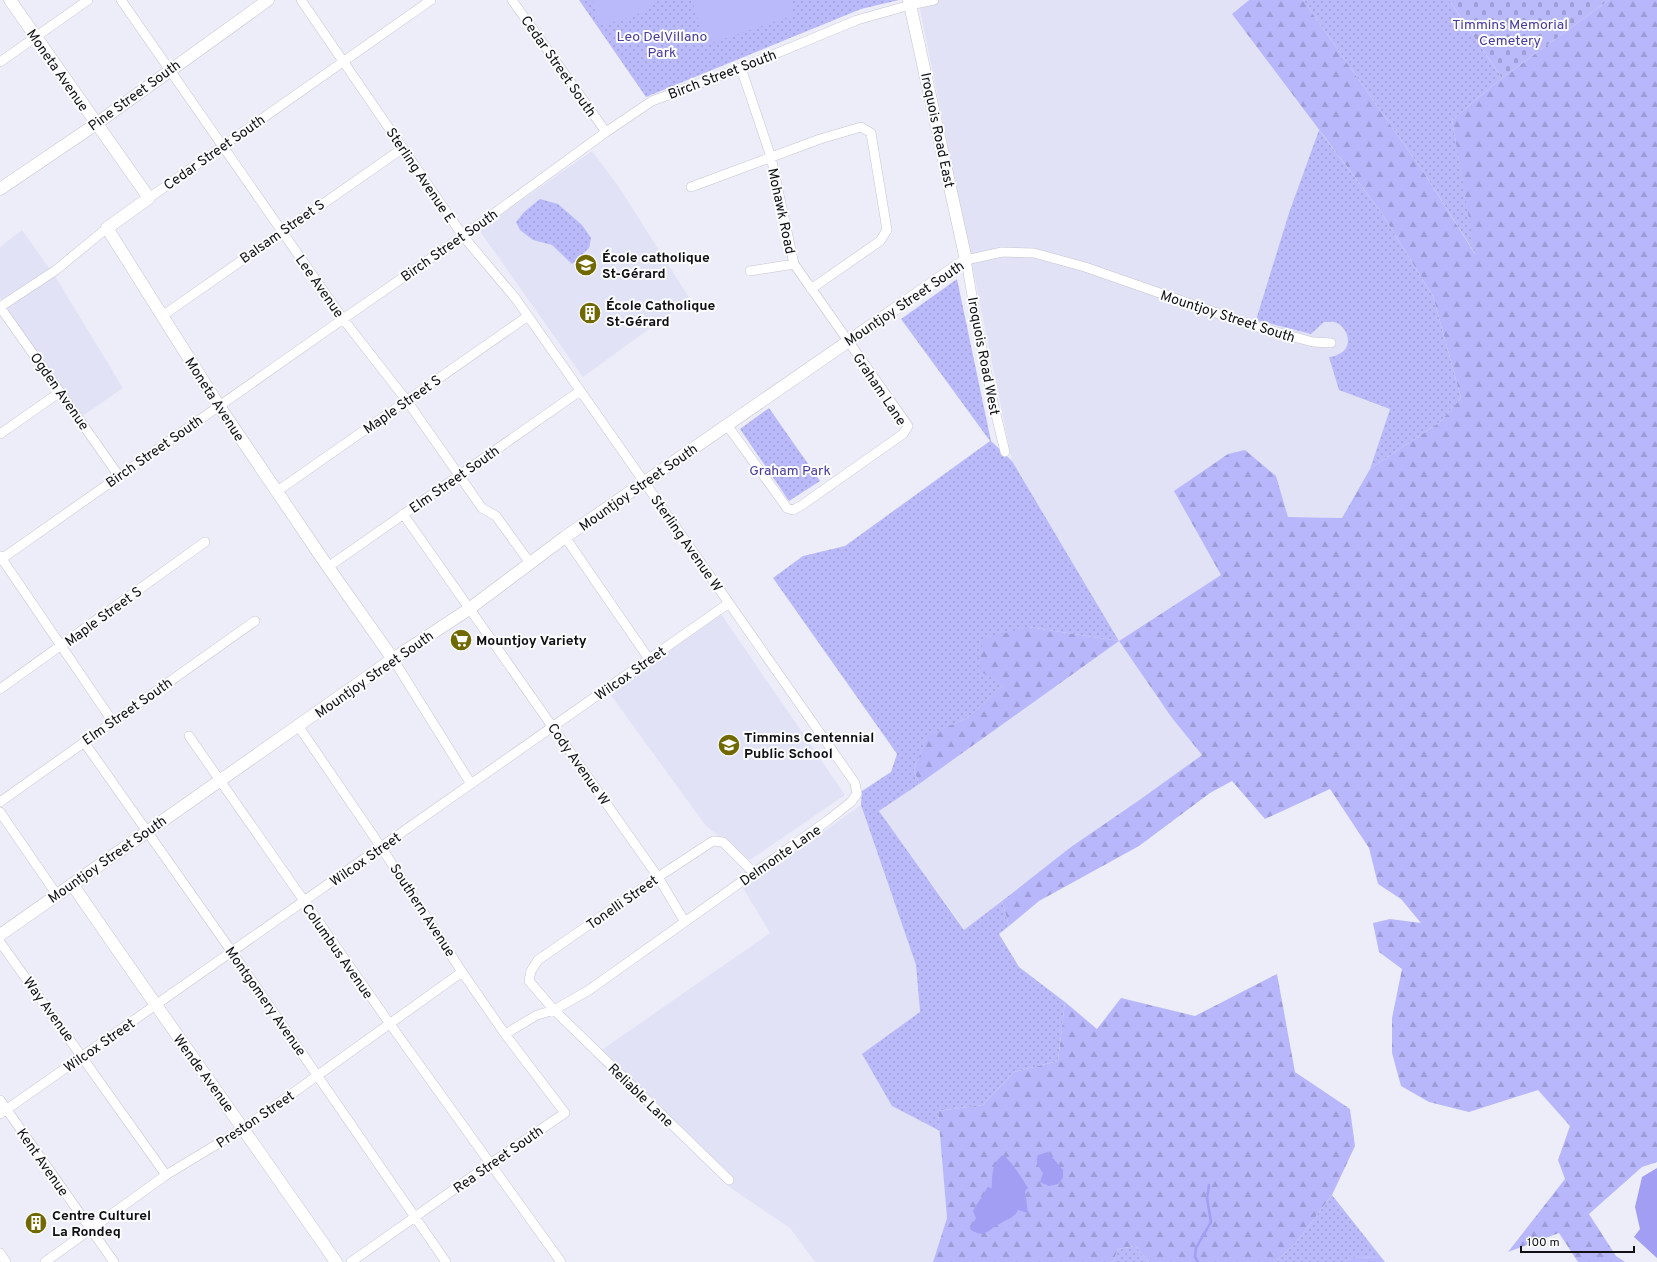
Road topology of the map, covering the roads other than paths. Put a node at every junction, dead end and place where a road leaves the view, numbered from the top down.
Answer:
1 (10, 0) edge
2 (88, 0) edge
3 (121, 0) edge
4 (268, 0) edge
5 (301, 0) edge
6 (431, 0) edge
7 (512, 0) edge
8 (934, 0) edge
9 (910, 2) edge
10 (35, 37) junction
11 (0, 62) edge
12 (343, 62) junction
13 (741, 68) junction
14 (170, 70) junction
15 (96, 124) junction
16 (606, 132) junction
17 (222, 146) junction
18 (403, 148) junction
19 (771, 157) junction
20 (692, 187) dead end
21 (0, 189) edge
22 (149, 198) junction
23 (107, 228) junction
24 (282, 231) junction
25 (463, 236) junction
26 (966, 260) junction
27 (794, 264) junction
28 (750, 272) dead end
29 (811, 289) junction
30 (0, 307) edge
31 (162, 316) junction
32 (528, 316) junction
33 (343, 319) junction
34 (848, 341) junction
35 (1331, 343) dead end
36 (580, 391) junction
37 (60, 392) junction
38 (407, 401) junction
39 (219, 406) junction
40 (727, 425) junction
41 (0, 434) edge
42 (1004, 452) dead end
43 (119, 476) junction
44 (459, 476) junction
45 (644, 483) junction
46 (276, 492) junction
47 (403, 514) junction
48 (565, 537) junction
49 (205, 542) dead end
50 (0, 558) edge
51 (530, 563) junction
52 (328, 567) junction
53 (729, 603) junction
54 (469, 609) junction
55 (255, 621) dead end
56 (61, 646) junction
57 (393, 659) junction
58 (649, 659) junction
59 (0, 690) edge
60 (113, 722) junction
61 (299, 727) junction
62 (553, 727) junction
63 (189, 736) dead end
64 (84, 742) junction
65 (221, 780) junction
66 (471, 784) junction
67 (0, 802) edge
68 (0, 812) edge
69 (147, 832) junction
70 (381, 847) junction
71 (754, 873) junction
72 (658, 877) junction
73 (72, 884) junction
74 (57, 895) junction
75 (304, 901) junction
76 (685, 922) junction
77 (0, 935) edge
78 (0, 942) edge
79 (232, 952) junction
80 (462, 972) junction
81 (156, 1005) junction
82 (554, 1010) junction
83 (390, 1024) junction
84 (505, 1034) junction
85 (82, 1056) junction
86 (317, 1076) junction
87 (0, 1100) edge
88 (3, 1112) edge
89 (244, 1128) junction
90 (490, 1164) junction
91 (166, 1175) junction
92 (729, 1180) dead end
93 (415, 1218) junction
94 (91, 1230) junction
95 (0, 1253) edge
96 (6, 1262) edge
97 (45, 1262) edge
98 (114, 1262) edge
99 (336, 1262) edge
100 (351, 1262) edge
101 (446, 1262) edge
102 (561, 1262) edge

1 - 10 street, Moneta Avenue
2 - 10 street
3 - 14 street, Lee Avenue
4 - 14 street, Pine Street South
5 - 12 street, Sterling Avenue E
6 - 12 street, Cedar Street South
7 - 16 street, Cedar Street South
8 - 9 street, Birch Street South
9 - 13 street, Birch Street South
9 - 26 street, Iroquois Road East
10 - 11 street
10 - 15 street, Moneta Avenue
12 - 17 street, Cedar Street South
12 - 18 street, Sterling Avenue E
13 - 16 street, Birch Street South
13 - 19 street, Mohawk Road
14 - 15 street, Pine Street South
14 - 17 street, Lee Avenue
15 - 21 street, Pine Street South
15 - 22 street, Moneta Avenue
16 - 25 street, Birch Street South
17 - 22 street, Cedar Street South
17 - 24 street, Lee Avenue
18 - 24 street, Balsam Street S
18 - 25 street, Sterling Avenue E
19 - 20 street
19 - 27 street, Mohawk Road
19 - 29 street
22 - 23 street, Cedar Street South
23 - 30 street, Cedar Street South
23 - 31 street, Moneta Avenue
24 - 31 street, Balsam Street S
24 - 33 street, Lee Avenue
25 - 32 street, Sterling Avenue E
25 - 33 street, Birch Street South
26 - 34 street, Mountjoy Street South
26 - 35 street, Mountjoy Street South
26 - 42 street, Iroquois Road West
27 - 28 street
27 - 29 street, Mohawk Road
29 - 34 street, Mohawk Road
30 - 37 street, Ogden Avenue
31 - 39 street, Moneta Avenue
32 - 36 street, Sterling Avenue E
32 - 38 street, Maple Street S
33 - 38 street, Lee Avenue
33 - 39 street, Birch Street South
34 - 40 street, Mountjoy Street South
34 - 40 street, Graham Lane
36 - 44 street, Elm Street South
36 - 45 street, Sterling Avenue E
37 - 41 street
37 - 43 street, Ogden Avenue
38 - 44 street, Lee Avenue
38 - 46 street, Maple Street S
39 - 43 street, Birch Street South
39 - 46 street, Moneta Avenue
40 - 45 street, Mountjoy Street South
43 - 50 street, Birch Street South
44 - 47 street, Elm Street South
44 - 51 street, Lee Avenue
45 - 48 street, Mountjoy Street South
45 - 53 street, Sterling Avenue W
46 - 52 street, Moneta Avenue
47 - 52 street, Elm Street South
47 - 54 street, Cody Avenue W
48 - 51 street, Mountjoy Street South
48 - 58 street
49 - 56 street, Maple Street S
50 - 56 street
51 - 54 street, Mountjoy Street South
52 - 57 street, Moneta Avenue
53 - 58 street, Wilcox Street
53 - 71 street, Delmonte Lane
54 - 57 street, Mountjoy Street South
54 - 62 street, Cody Avenue W
55 - 60 street, Elm Street South
56 - 59 street, Maple Street S
56 - 60 street
57 - 61 street, Mountjoy Street South
57 - 66 street
58 - 62 street, Wilcox Street
60 - 64 street, Elm Street South
61 - 65 street, Mountjoy Street South
61 - 70 street, Southern Avenue
62 - 66 street, Wilcox Street
62 - 72 street, Cody Avenue W
63 - 65 street, Columbus Avenue
64 - 67 street, Elm Street South
64 - 69 street, Montgomery Avenue
65 - 69 street, Mountjoy Street South
65 - 75 street, Columbus Avenue
66 - 70 street, Wilcox Street
68 - 74 street
69 - 73 street, Mountjoy Street South
69 - 79 street, Montgomery Avenue
70 - 75 street, Wilcox Street
70 - 80 street, Southern Avenue
71 - 72 street, Tonelli Street
71 - 76 street, Delmonte Lane
72 - 76 street, Cody Avenue W
72 - 82 street, Tonelli Street
73 - 74 street, Mountjoy Street South
73 - 81 street, Wende Avenue
74 - 77 street, Mountjoy Street South
75 - 79 street, Wilcox Street
75 - 83 street, Columbus Avenue
76 - 82 street, Delmonte Lane
78 - 85 street, Way Avenue
79 - 81 street, Wilcox Street
79 - 86 street, Montgomery Avenue
80 - 83 street, Preston Street
80 - 84 street, Southern Avenue
81 - 85 street, Wilcox Street
81 - 89 street, Wende Avenue
82 - 84 street, Delmonte Lane
82 - 92 street, Reliable Lane
83 - 86 street, Preston Street
83 - 90 street, Columbus Avenue
84 - 90 street, Rea Street South
85 - 88 street, Wilcox Street
85 - 91 street, Way Avenue
86 - 89 street, Preston Street
86 - 93 street, Montgomery Avenue
87 - 88 street, Kent Avenue
88 - 94 street, Kent Avenue
89 - 91 street, Preston Street
89 - 99 street, Wende Avenue
90 - 93 street, Rea Street South
90 - 102 street, Columbus Avenue
91 - 94 street, Preston Street
93 - 100 street, Rea Street South
93 - 101 street, Montgomery Avenue
94 - 97 street, Preston Street
94 - 98 street, Kent Avenue
95 - 96 street

